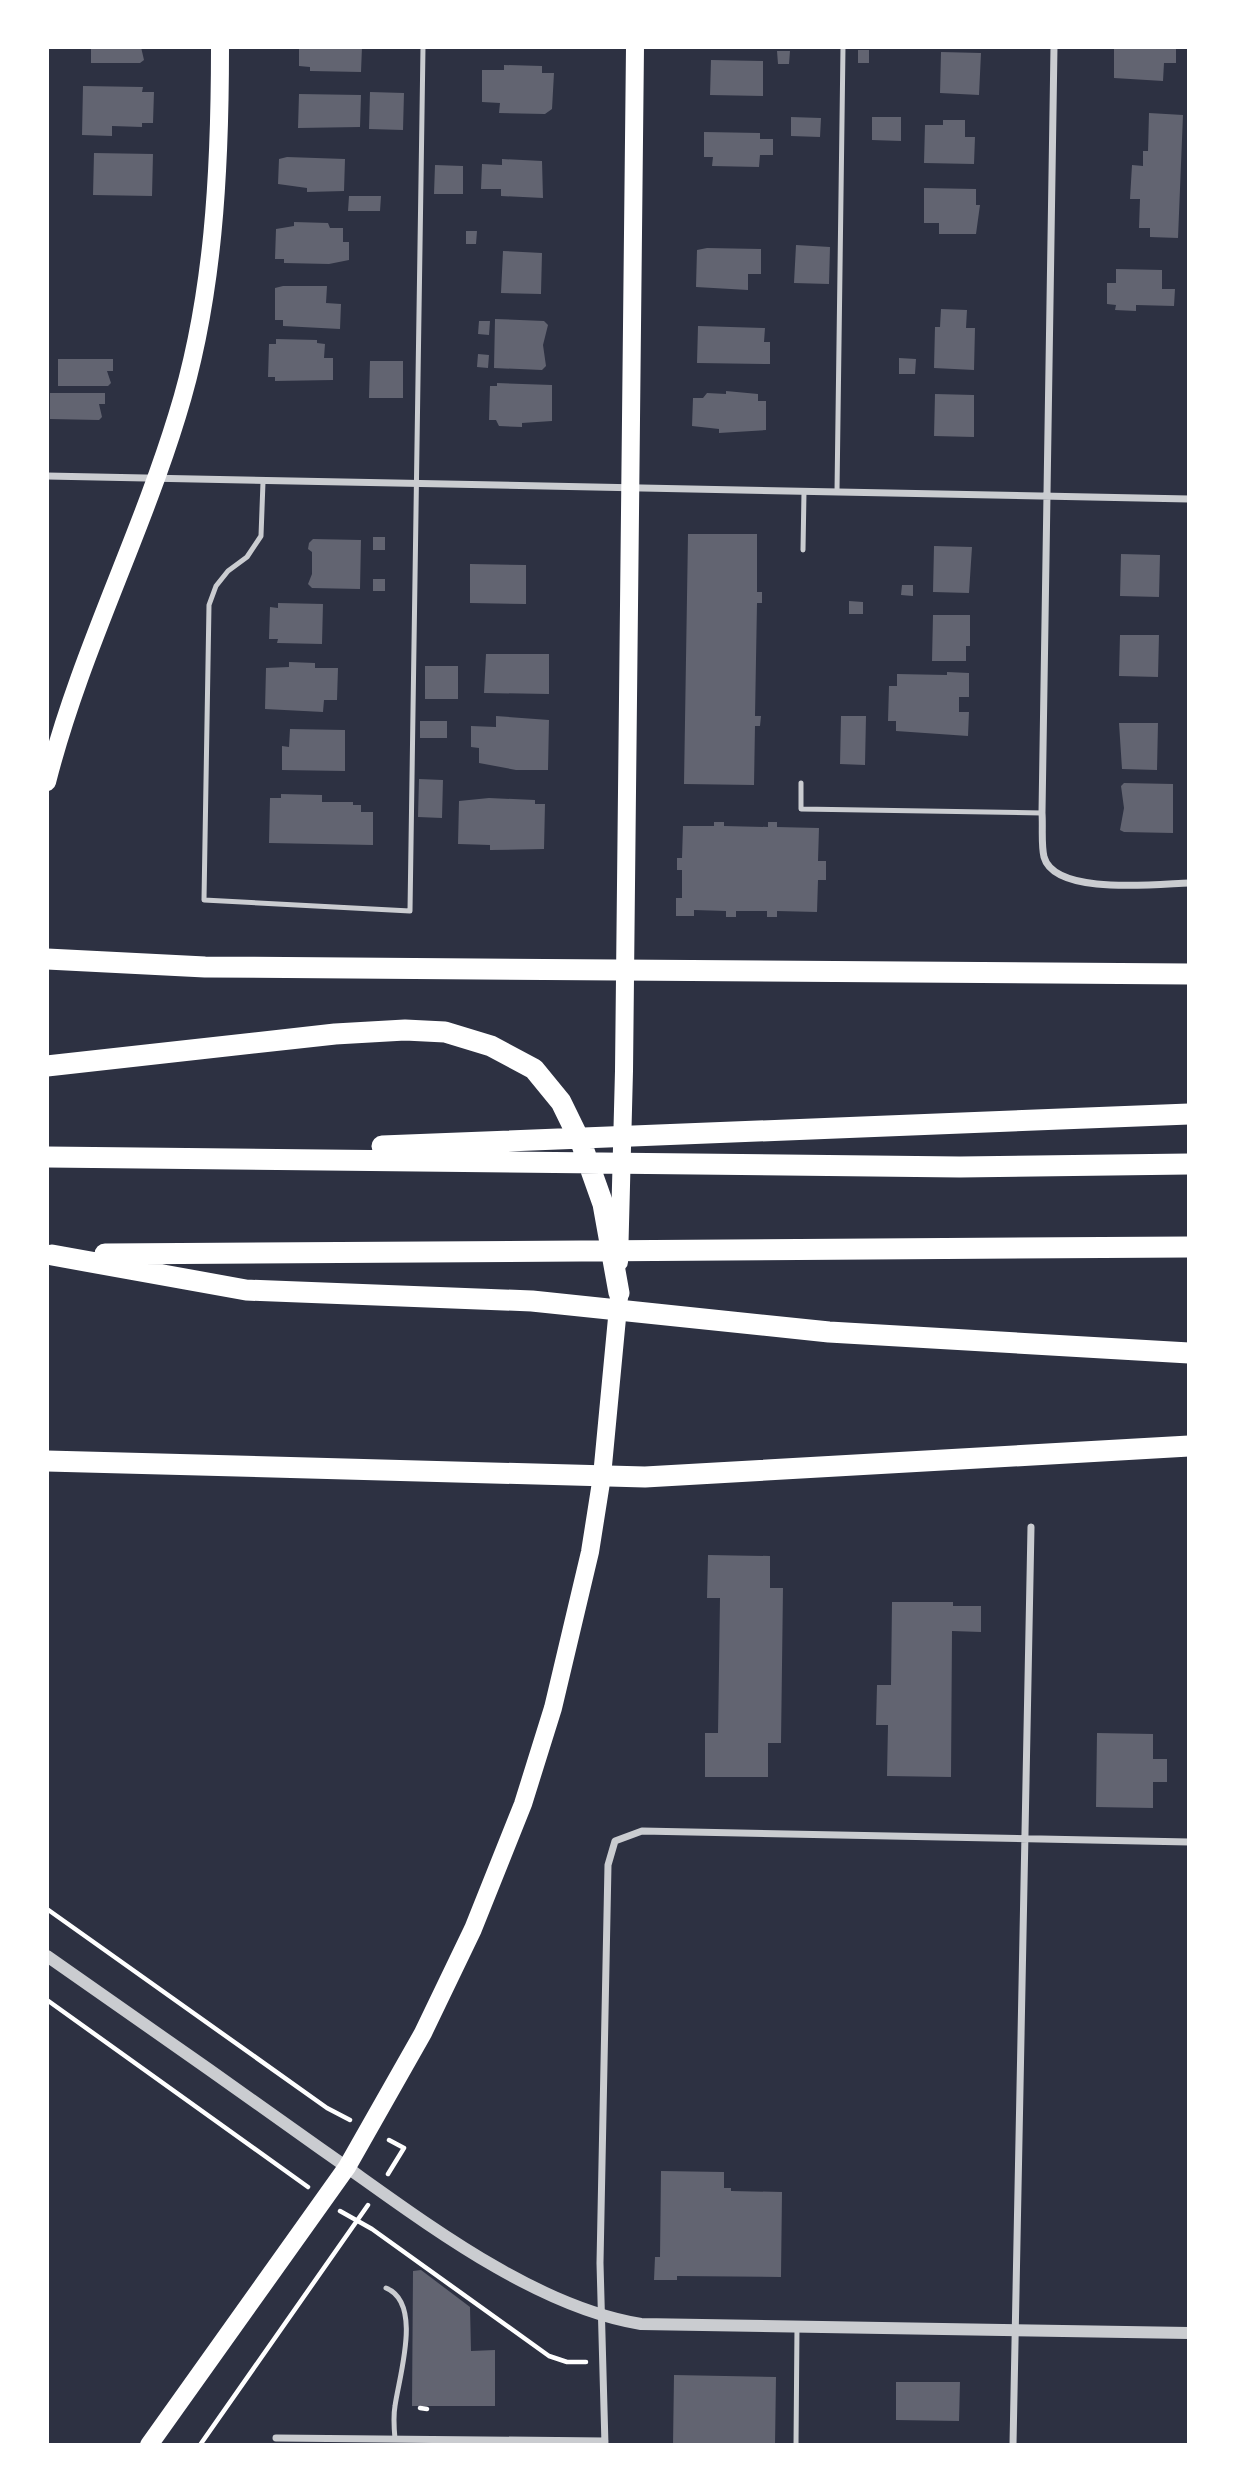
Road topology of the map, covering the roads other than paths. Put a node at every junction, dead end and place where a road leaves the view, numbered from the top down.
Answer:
1 (220, 47) edge
2 (423, 47) edge
3 (635, 47) edge
4 (843, 47) edge
5 (1054, 47) edge
6 (47, 476) edge
7 (157, 478) junction
8 (264, 482) junction
9 (415, 485) junction
10 (630, 489) junction
11 (804, 492) junction
12 (837, 492) junction
13 (1049, 497) junction
14 (1189, 499) edge
15 (803, 550) dead end
16 (47, 782) edge
17 (802, 783) dead end
18 (1042, 813) junction
19 (1189, 883) edge
20 (47, 959) edge
21 (625, 972) junction
22 (1189, 974) edge
23 (47, 1066) edge
24 (1189, 1114) edge
25 (132, 1155) junction
26 (47, 1157) edge
27 (1189, 1164) edge
28 (1189, 1247) edge
29 (50, 1255) edge
30 (619, 1293) junction
31 (1189, 1353) edge
32 (1189, 1446) edge
33 (47, 1461) edge
34 (602, 1476) junction
35 (1031, 1527) dead end
36 (1024, 1839) junction
37 (1189, 1842) edge
38 (47, 1956) edge
39 (347, 2167) junction
40 (386, 2288) dead end
41 (602, 2315) junction
42 (797, 2326) junction
43 (1015, 2329) junction
44 (1189, 2333) edge
45 (276, 2438) dead end
46 (395, 2442) edge
47 (606, 2443) edge
48 (149, 2445) edge
49 (796, 2445) edge
50 (1013, 2445) edge

1 - 7 main road
2 - 9 lane
3 - 10 main road
4 - 12 lane
5 - 13 street
6 - 7 street
7 - 8 street
7 - 16 main road
8 - 9 street
8 - 9 lane
9 - 10 street
10 - 11 street
10 - 21 main road
11 - 12 street
11 - 15 lane
12 - 13 street
13 - 14 street
13 - 18 street
17 - 18 lane
18 - 19 street
20 - 21 highway
21 - 22 highway
21 - 30 main road
23 - 30 highway
24 - 25 highway
25 - 26 highway
25 - 27 highway
28 - 29 highway
29 - 31 highway
30 - 34 main road
32 - 34 highway
33 - 34 highway
34 - 39 main road
35 - 36 street
36 - 37 street
36 - 41 street
36 - 43 street
38 - 39 street
39 - 41 street
39 - 48 main road
40 - 46 lane
41 - 42 street
41 - 47 street
42 - 43 street
42 - 49 lane
43 - 44 street
43 - 50 street
45 - 46 street
46 - 47 street

